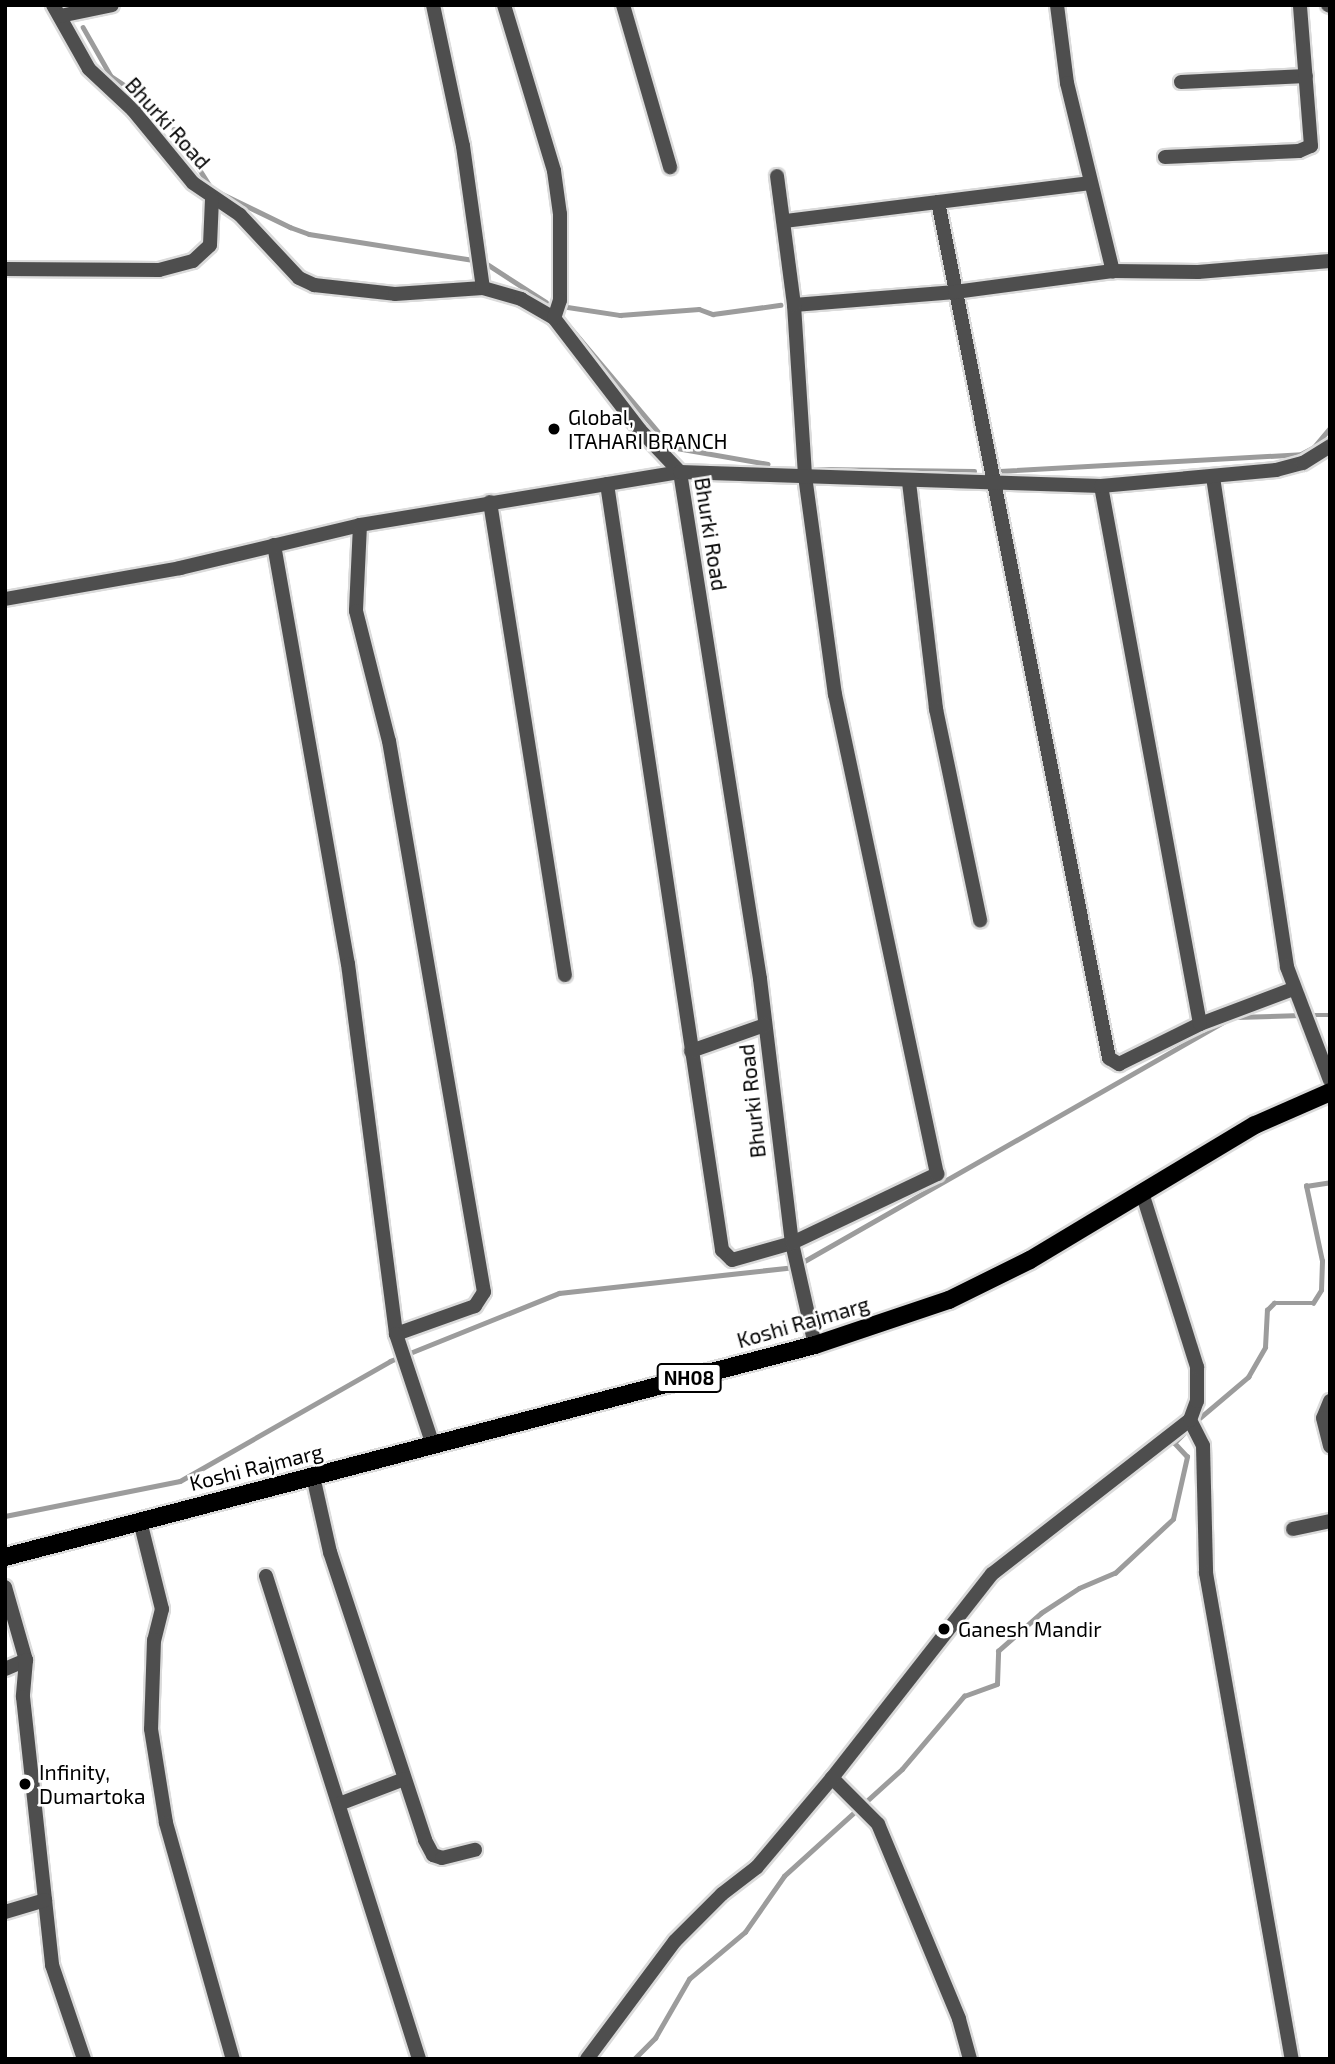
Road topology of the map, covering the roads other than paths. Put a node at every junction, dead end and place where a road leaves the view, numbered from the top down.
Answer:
1 (112, 5) edge
2 (433, 5) edge
3 (504, 5) edge
4 (624, 5) edge
5 (1057, 5) edge
6 (1300, 5) edge
7 (57, 11) edge
8 (1306, 76) junction
9 (1181, 82) dead end
10 (1165, 158) dead end
11 (670, 167) dead end
12 (778, 176) dead end
13 (1090, 183) junction
14 (212, 199) junction
15 (938, 202) junction
16 (785, 221) junction
17 (1330, 261) edge
18 (5, 269) edge
19 (1113, 271) junction
20 (483, 288) junction
21 (955, 292) junction
22 (794, 305) junction
23 (554, 318) junction
24 (1330, 446) edge
25 (680, 472) junction
26 (805, 475) junction
27 (1213, 477) junction
28 (909, 482) junction
29 (994, 483) junction
30 (607, 484) junction
31 (1101, 485) junction
32 (491, 502) junction
33 (360, 525) junction
34 (274, 545) junction
35 (5, 599) edge
36 (980, 920) dead end
37 (565, 975) dead end
38 (1294, 994) junction
39 (1200, 1024) junction
40 (765, 1025) junction
41 (691, 1051) junction
42 (1330, 1080) edge
43 (1330, 1092) edge
44 (1142, 1193) junction
45 (793, 1248) junction
46 (397, 1340) junction
47 (815, 1345) junction
48 (1330, 1401) edge
49 (1192, 1426) junction
50 (433, 1445) junction
51 (1330, 1446) edge
52 (313, 1476) junction
53 (140, 1521) junction
54 (1330, 1521) edge
55 (1293, 1529) dead end
56 (5, 1557) edge
57 (266, 1576) dead end
58 (5, 1587) edge
59 (26, 1660) junction
60 (5, 1669) edge
61 (832, 1778) junction
62 (404, 1779) junction
63 (339, 1804) junction
64 (475, 1850) dead end
65 (46, 1900) junction
66 (5, 1912) edge
67 (84, 2059) edge
68 (233, 2059) edge
69 (419, 2059) edge
70 (587, 2059) edge
71 (970, 2059) edge
72 (1292, 2059) edge

1 - 7 street
2 - 20 street
3 - 23 street
4 - 11 street
5 - 13 street
6 - 8 street
7 - 14 street, Bhurki Road
8 - 9 street
8 - 10 street
12 - 16 street
13 - 15 street
13 - 19 street
14 - 18 street
14 - 20 street, Bhurki Road
15 - 16 street
15 - 21 street
16 - 22 street
17 - 19 street
19 - 21 street
20 - 23 street, Bhurki Road
21 - 22 street
21 - 29 street
22 - 26 street
23 - 25 street, Bhurki Road
24 - 27 street
25 - 26 street
25 - 30 street
25 - 40 street, Bhurki Road
26 - 28 street
26 - 45 street
27 - 31 street
27 - 38 street
28 - 29 street
28 - 36 street
29 - 31 street
29 - 39 street
30 - 32 street
30 - 41 street
31 - 39 street
32 - 33 street
32 - 37 street
33 - 34 street
33 - 46 street
34 - 35 street
34 - 46 street
38 - 39 street
38 - 42 street
40 - 41 street
40 - 45 street, Bhurki Road
41 - 45 street
43 - 44 main road, Koshi Rajmarg / NH08
44 - 47 main road, Koshi Rajmarg / NH08
44 - 49 street
45 - 47 street, Bhurki Road
46 - 50 street
47 - 50 main road, Koshi Rajmarg / NH08
48 - 51 street
49 - 61 street
49 - 72 street
50 - 52 main road, Koshi Rajmarg / NH08
52 - 53 main road, Koshi Rajmarg / NH08
52 - 62 street
53 - 56 main road, Koshi Rajmarg / NH08
53 - 68 street
54 - 55 street
57 - 63 street
58 - 59 street
59 - 60 street
59 - 65 street
61 - 70 street
61 - 71 street
62 - 63 street
62 - 64 street
63 - 69 street
65 - 66 street
65 - 67 street

